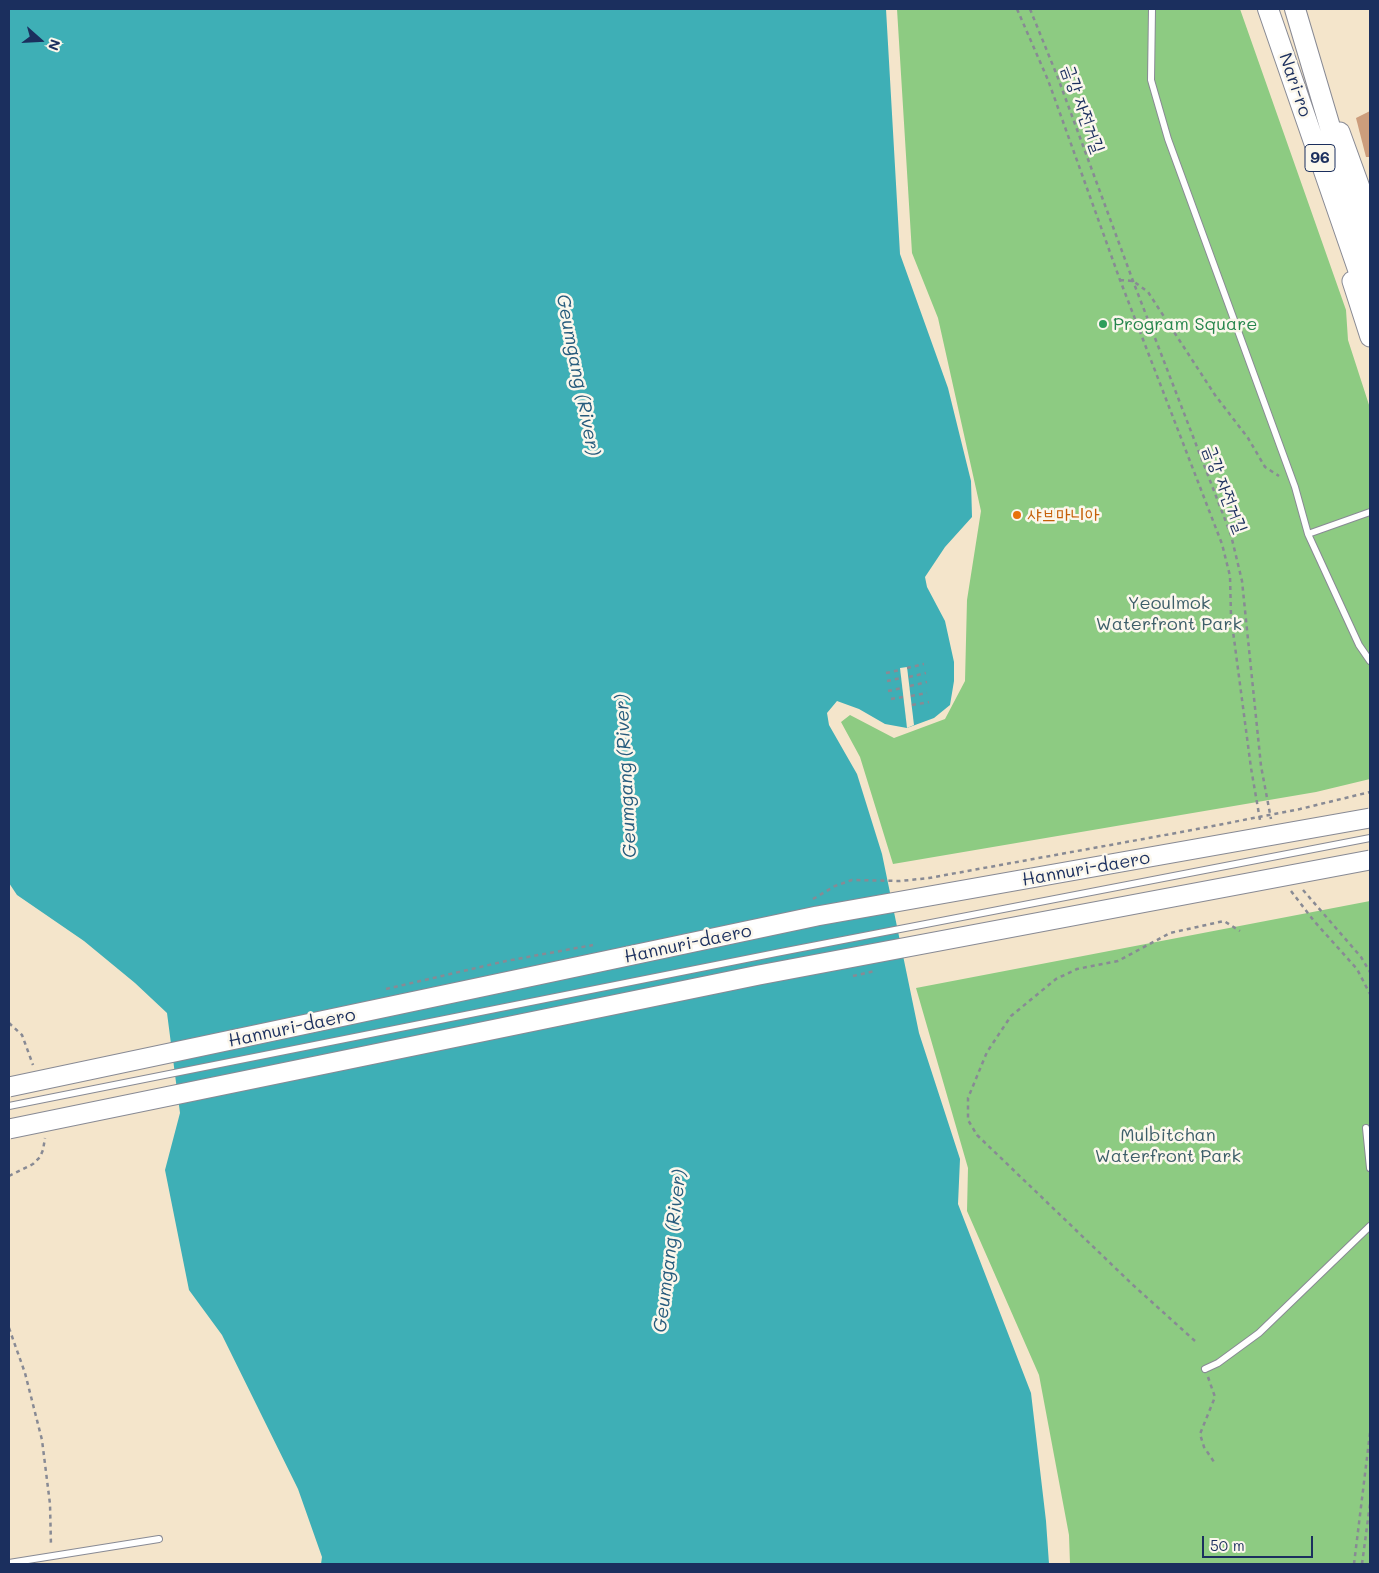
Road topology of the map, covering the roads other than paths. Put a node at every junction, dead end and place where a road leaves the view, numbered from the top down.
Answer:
1 (1152, 9) edge
2 (1295, 9) edge
3 (1269, 10) edge
4 (1370, 215) edge
5 (1370, 262) edge
6 (1370, 304) edge
7 (1370, 337) edge
8 (1370, 512) edge
9 (1308, 534) junction
10 (1370, 661) edge
11 (1370, 818) edge
12 (1370, 838) edge
13 (1370, 860) edge
14 (9, 1087) edge
15 (9, 1106) edge
16 (1366, 1128) dead end
17 (9, 1129) edge
18 (1370, 1168) edge
19 (1370, 1226) edge
20 (1205, 1369) road end
21 (159, 1539) dead end
22 (9, 1563) edge

1 - 9 lane
2 - 4 street
2 - 5 main road, Nari-ro / 96
3 - 6 main road, Nari-ro / 96
3 - 7 street
8 - 9 lane
9 - 10 lane
11 - 14 street, Hannuri-daero, bridge
12 - 15 lane, bridge
13 - 17 street, bridge
16 - 18 lane
19 - 20 lane
21 - 22 lane

